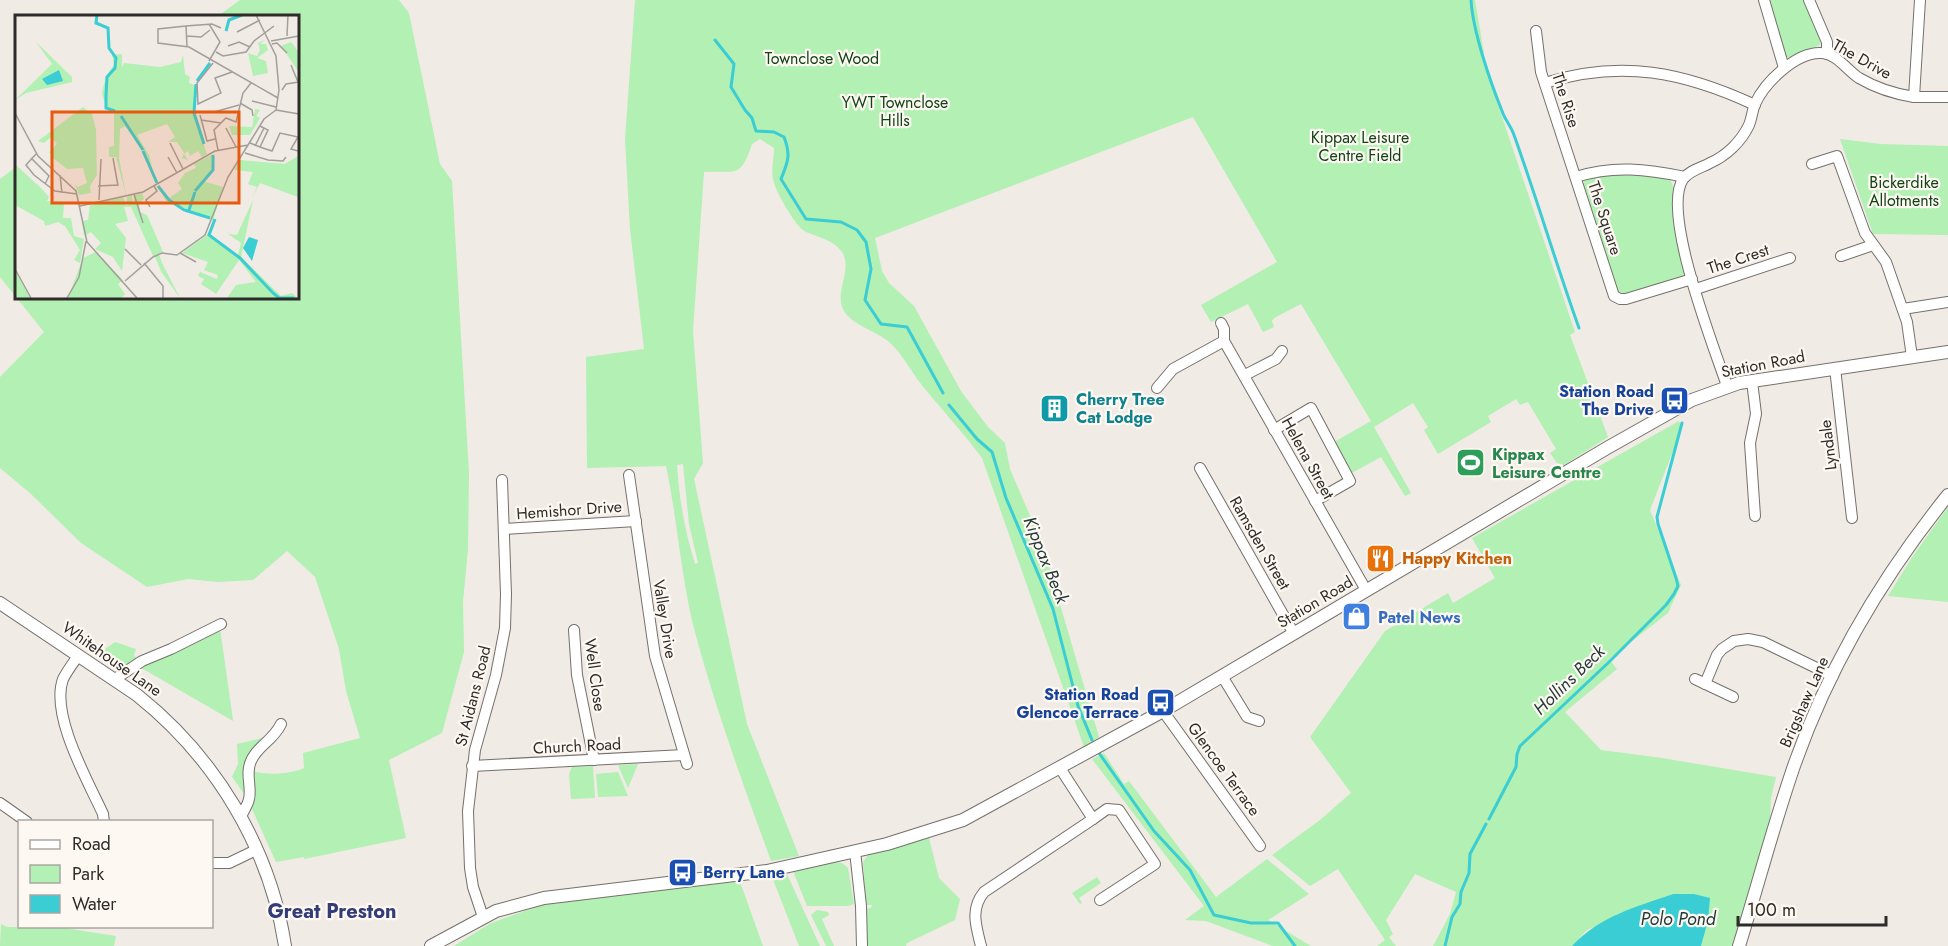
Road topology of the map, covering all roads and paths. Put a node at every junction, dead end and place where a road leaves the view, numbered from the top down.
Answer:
1 (1764, 0) edge
2 (1809, 0) edge
3 (1920, 0) edge
4 (1536, 31) dead end
5 (1827, 54) junction
6 (1784, 68) junction
7 (1545, 83) junction
8 (1914, 97) junction
9 (1948, 97) edge
10 (1755, 105) junction
11 (1812, 164) dead end
12 (1576, 177) junction
13 (1685, 177) junction
14 (1873, 245) junction
15 (1841, 256) dead end
16 (1790, 258) dead end
17 (1694, 284) junction
18 (1948, 302) edge
19 (1903, 309) junction
20 (1221, 323) dead end
21 (1224, 341) junction
22 (1282, 351) dead end
23 (1948, 352) edge
24 (1912, 357) junction
25 (1835, 368) junction
26 (1245, 375) junction
27 (1752, 381) junction
28 (1727, 386) junction
29 (1157, 388) dead end
30 (1274, 430) junction
31 (1200, 468) dead end
32 (629, 475) dead end
33 (502, 480) dead end
34 (1948, 495) edge
35 (1315, 501) junction
36 (1755, 516) dead end
37 (1852, 518) dead end
38 (636, 521) junction
39 (504, 530) junction
40 (1366, 590) junction
41 (0, 603) edge
42 (221, 624) dead end
43 (574, 630) dead end
44 (1294, 634) junction
45 (78, 656) junction
46 (1222, 676) junction
47 (1833, 676) junction
48 (115, 679) junction
49 (1733, 697) dead end
50 (1163, 711) junction
51 (1259, 721) dead end
52 (281, 724) dead end
53 (594, 760) junction
54 (685, 760) joint
55 (472, 766) junction
56 (1060, 768) junction
57 (0, 803) edge
58 (241, 817) junction
59 (1093, 819) junction
60 (24, 820) edge
61 (104, 820) edge
62 (1260, 846) dead end
63 (256, 850) junction
64 (855, 851) junction
65 (213, 863) edge
66 (1100, 900) dead end
67 (483, 917) junction
68 (285, 946) edge
69 (431, 946) edge
70 (862, 946) edge
71 (981, 946) edge
72 (1739, 946) edge

1 - 6 street
2 - 5 street
3 - 8 street, The Drive
4 - 7 street, The Rise
5 - 6 street, The Drive
5 - 8 street, The Drive
6 - 10 street, The Drive
7 - 10 street
7 - 12 street, The Rise
8 - 9 street
10 - 13 street, The Drive
11 - 14 street
12 - 13 street, The Square
12 - 17 street, The Square
13 - 17 street
14 - 15 street
14 - 19 street
16 - 17 street, The Crest
17 - 28 street
18 - 19 street
19 - 24 street
20 - 21 street
21 - 26 street, Helena Street
21 - 29 street
22 - 26 street
23 - 24 street, Station Road
24 - 25 street, Station Road
25 - 27 street, Station Road
25 - 37 street, Lyndale
26 - 30 street, Helena Street
27 - 28 street, Station Road
27 - 36 street
28 - 40 street, Station Road
30 - 35 street, Helena Street
30 - 35 street
31 - 44 street, Ramsden Street
32 - 38 street, Valley Drive
33 - 39 street, St Aidans Road
34 - 47 street, Brigshaw Lane
35 - 40 street, Helena Street
38 - 39 street, Hemishor Drive
38 - 54 street, Valley Drive
39 - 55 street, St Aidans Road
40 - 44 street, Station Road
41 - 45 street, Whitehouse Lane
42 - 48 street
43 - 53 street, Well Close
44 - 46 street, Station Road
45 - 48 street, Whitehouse Lane
45 - 61 street
46 - 50 street, Station Road
46 - 51 street
47 - 49 street
47 - 72 street, Brigshaw Lane
48 - 58 street, Whitehouse Lane
50 - 56 street, Station Road
50 - 62 street, Glencoe Terrace
52 - 58 street
53 - 54 street, Church Road
53 - 55 street, Church Road
55 - 67 street, St Aidans Road
56 - 59 street
56 - 64 street, Station Road
57 - 60 street
58 - 63 street, Whitehouse Lane
59 - 66 street
59 - 71 street
63 - 65 street
63 - 68 street, Whitehouse Lane
64 - 67 street
64 - 70 street
67 - 69 street

